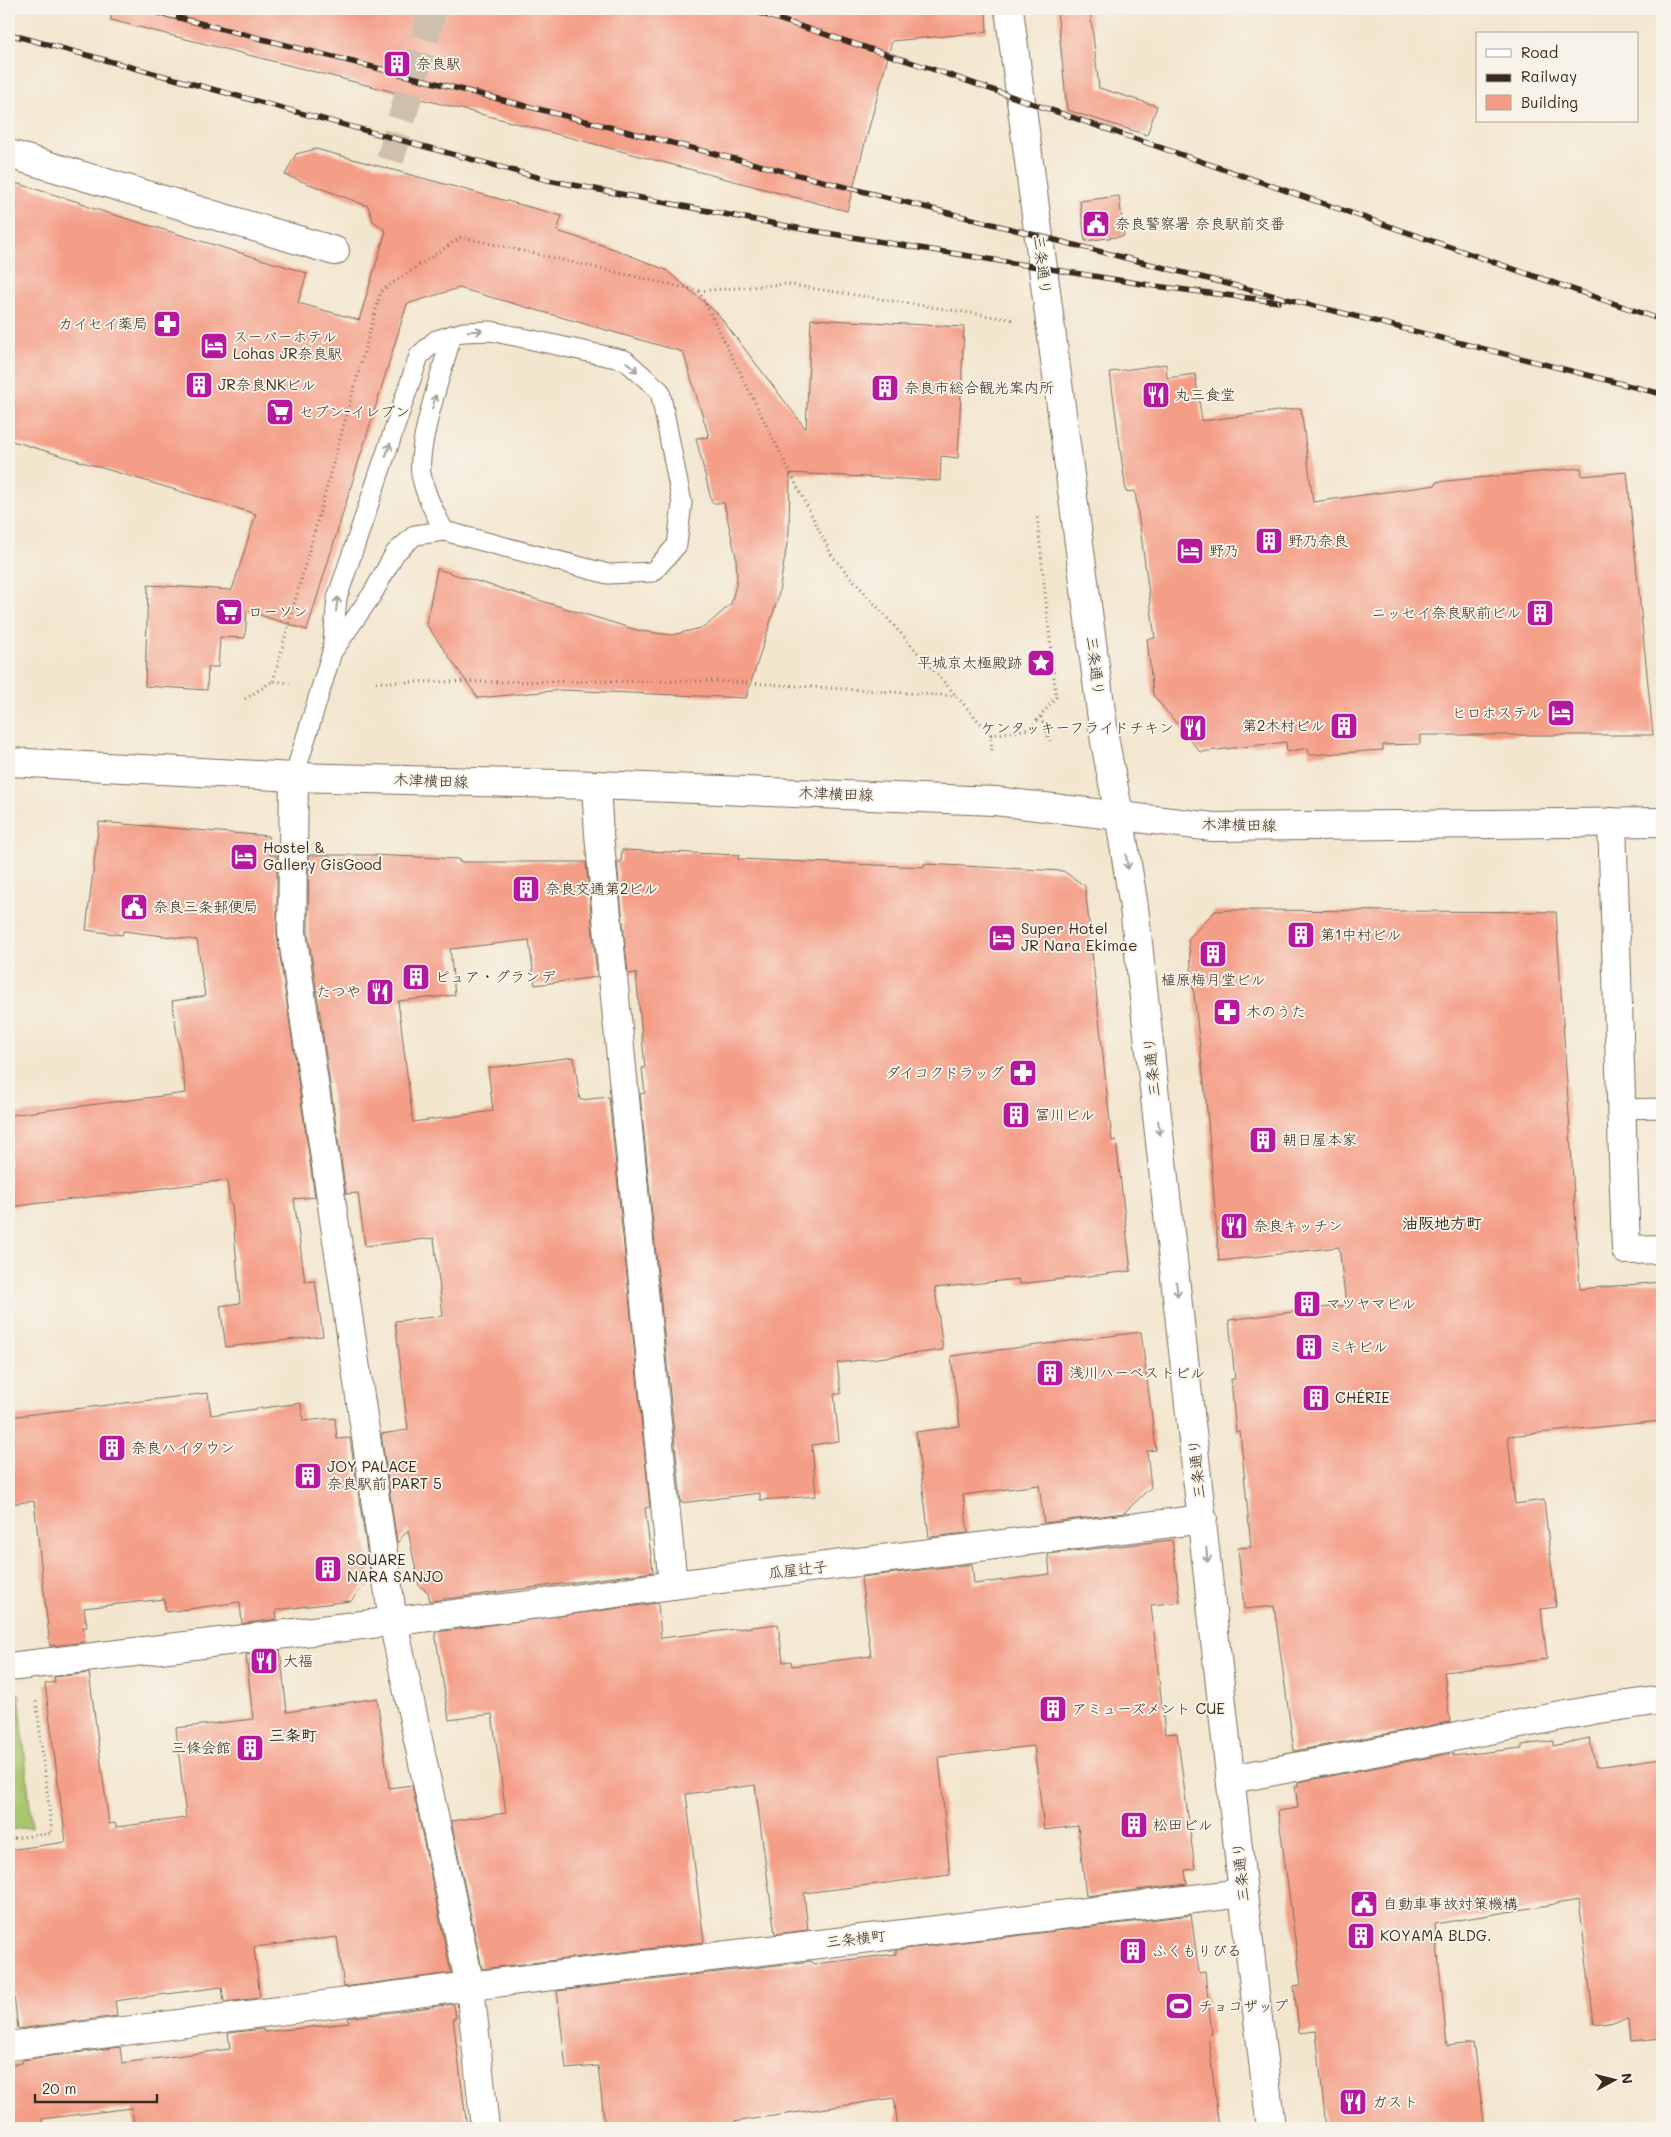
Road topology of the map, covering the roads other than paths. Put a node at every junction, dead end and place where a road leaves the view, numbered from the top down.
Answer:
1 (1009, 9) edge
2 (9, 154) edge
3 (335, 250) dead end
4 (452, 335) junction
5 (444, 532) junction
6 (332, 652) junction
7 (9, 762) edge
8 (294, 777) junction
9 (596, 785) junction
10 (1119, 814) junction
11 (1612, 822) junction
12 (1662, 822) edge
13 (1662, 1108) edge
14 (1622, 1109) junction
15 (1662, 1249) edge
16 (1203, 1520) junction
17 (673, 1585) junction
18 (393, 1621) junction
19 (20, 1666) edge
20 (1662, 1700) edge
21 (1232, 1779) junction
22 (1243, 1893) junction
23 (470, 1986) junction
24 (9, 2046) edge
25 (485, 2128) edge
26 (1271, 2128) edge

1 - 10 street, 三条通り
2 - 3 street
5 -> 4 lane
4 -> 5 lane
6 -> 4 lane
5 - 6 lane
6 - 8 lane
7 - 8 street, 木津横田線
8 - 9 street, 木津横田線
8 - 18 street
9 - 10 street, 木津横田線
9 - 17 street
10 - 11 street, 木津横田線
10 -> 16 street, 三条通り
11 - 12 street, 木津横田線
11 - 14 street
13 - 14 lane
14 - 15 street
16 - 17 street, 瓜屋辻子
16 -> 21 street, 三条通り
17 - 18 street, 瓜屋辻子
18 - 19 street, 瓜屋辻子
18 - 23 street
20 - 21 street
21 - 22 street, 三条通り
22 - 23 street, 三条横町
22 - 26 street, 三条通り
23 - 24 street, 三条横町
23 - 25 street

